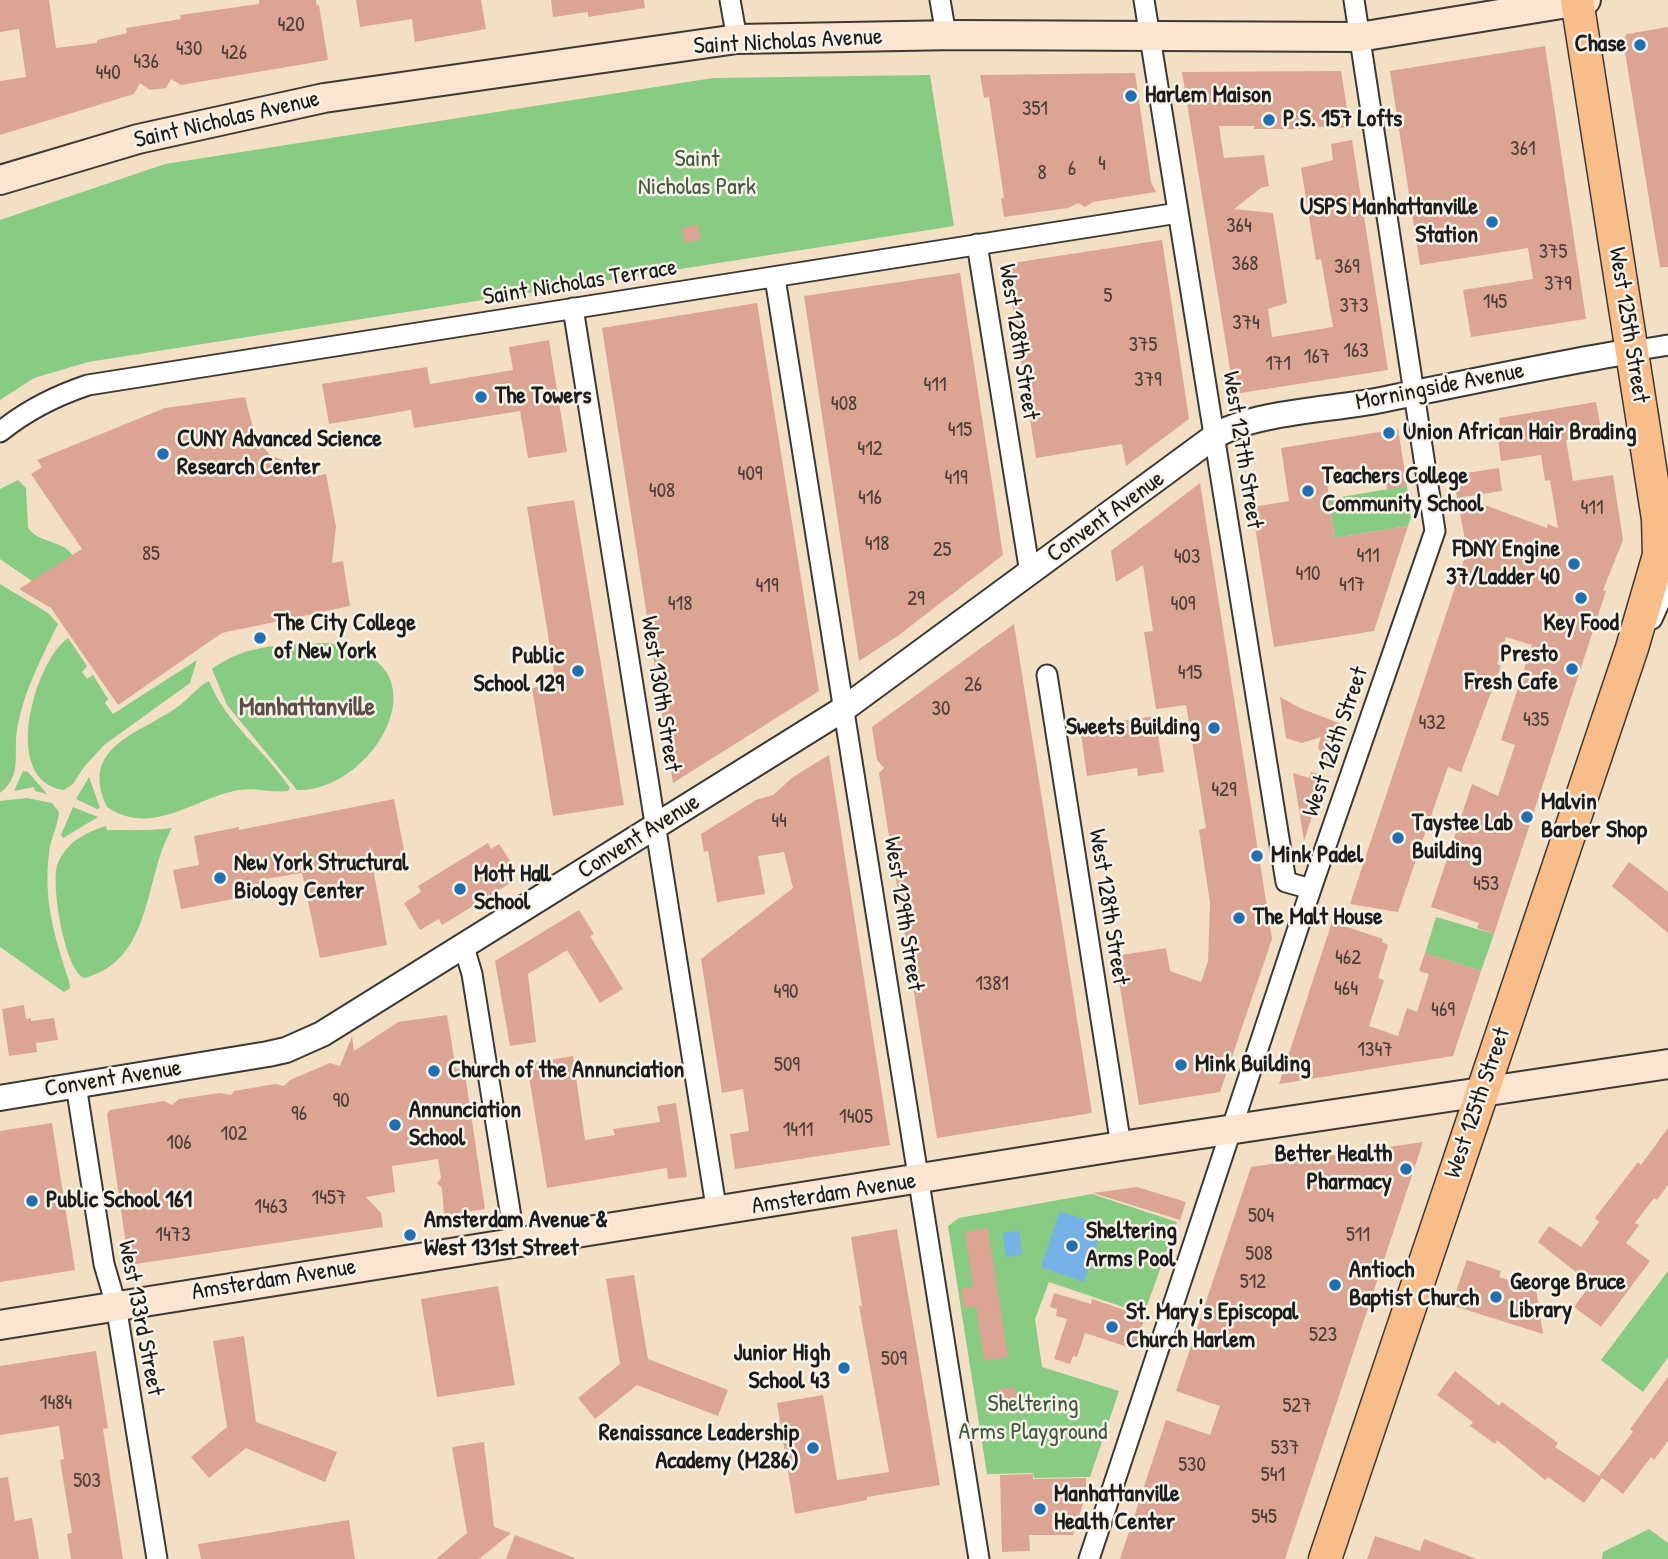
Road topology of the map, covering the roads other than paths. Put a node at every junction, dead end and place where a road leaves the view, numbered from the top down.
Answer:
1 (730, 0) edge
2 (940, 0) edge
3 (1144, 0) edge
4 (1354, 0) edge
5 (1580, 0) edge
6 (946, 35) junction
7 (1150, 35) junction
8 (1359, 37) junction
9 (737, 39) junction
10 (0, 180) edge
11 (1178, 213) junction
12 (977, 244) junction
13 (775, 278) junction
14 (573, 308) junction
15 (1668, 345) edge
16 (1632, 351) junction
17 (1415, 392) junction
18 (0, 432) edge
19 (1215, 436) junction
20 (1030, 573) junction
21 (1668, 584) edge
22 (1632, 648) junction
23 (1047, 675) dead end
24 (845, 708) junction
25 (656, 827) junction
26 (1311, 889) junction
27 (464, 947) junction
28 (1668, 1064) edge
29 (76, 1085) junction
30 (1481, 1094) junction
31 (0, 1098) edge
32 (1232, 1129) junction
33 (1121, 1146) junction
34 (920, 1181) junction
35 (717, 1213) junction
36 (515, 1242) junction
37 (116, 1305) junction
38 (0, 1325) edge
39 (157, 1559) edge
40 (979, 1559) edge
41 (1089, 1559) edge
42 (1325, 1559) edge

1 - 9 street
2 - 6 street
3 - 7 street, West 127th Street
4 - 8 street, West 126th Street
5 - 8 main road, Saint Nicholas Avenue
5 - 16 main road, West 125th Street
6 - 7 main road, Saint Nicholas Avenue
6 - 9 main road, Saint Nicholas Avenue
7 - 8 main road, Saint Nicholas Avenue
7 - 11 street, West 127th Street
8 - 17 street, West 126th Street
9 - 10 main road, Saint Nicholas Avenue
11 - 12 street, Saint Nicholas Terrace
11 - 19 street, West 127th Street
12 - 13 street, Saint Nicholas Terrace
12 - 20 street, West 128th Street
13 - 14 street, Saint Nicholas Terrace
13 - 24 street, West 129th Street
14 - 18 street, Saint Nicholas Terrace
14 - 25 street, West 130th Street
15 - 16 street, Morningside Avenue
16 - 17 street, Morningside Avenue
16 - 22 main road, West 125th Street
17 - 19 street, Morningside Avenue
17 - 26 street, West 126th Street
19 - 20 street, Convent Avenue
19 - 26 street, West 127th Street
20 - 24 street, Convent Avenue
21 - 22 street, West 125th Street
22 - 30 main road, West 125th Street
23 - 33 street, West 128th Street
24 - 25 street, Convent Avenue
24 - 34 street, West 129th Street
25 - 27 street, Convent Avenue
25 - 35 street, West 130th Street
26 - 32 street, West 126th Street
27 - 29 street, Convent Avenue
27 - 36 street
28 - 30 main road, Amsterdam Avenue
29 - 31 street, Convent Avenue
29 - 37 street, West 133rd Street
30 - 32 main road, Amsterdam Avenue
30 - 42 main road, West 125th Street
32 - 33 main road, Amsterdam Avenue
32 - 41 street, West 126th Street
33 - 34 main road, Amsterdam Avenue
34 - 35 main road, Amsterdam Avenue
34 - 40 street, West 129th Street
35 - 36 main road, Amsterdam Avenue
36 - 37 main road, Amsterdam Avenue
37 - 38 main road, Amsterdam Avenue
37 - 39 street, West 133rd Street

